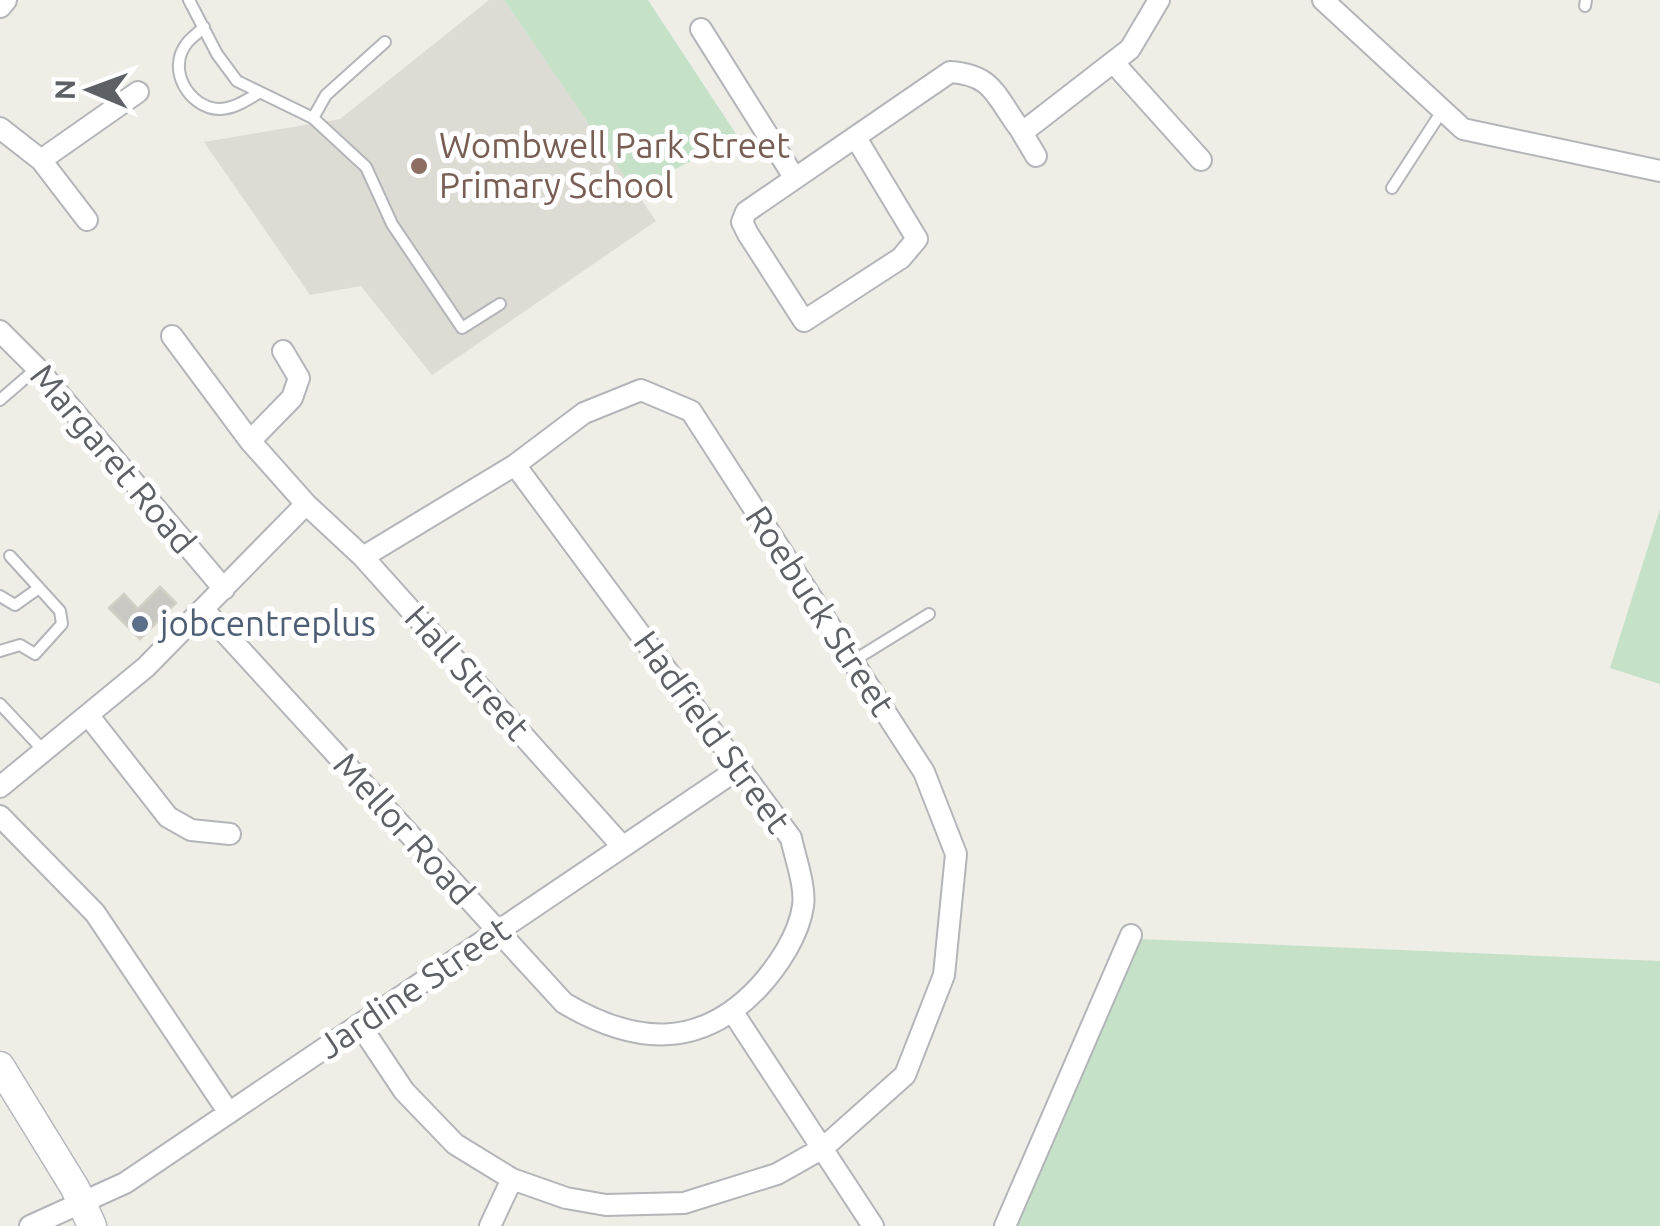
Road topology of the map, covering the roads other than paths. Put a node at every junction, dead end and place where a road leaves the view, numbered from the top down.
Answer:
1 (6, 0) edge
2 (190, 0) edge
3 (1158, 0) edge
4 (1323, 0) edge
5 (0, 6) edge
6 (204, 27) junction
7 (701, 30) dead end
8 (385, 42) dead end
9 (1113, 62) junction
10 (138, 92) dead end
11 (257, 94) junction
12 (1442, 110) junction
13 (312, 118) junction
14 (0, 128) edge
15 (1020, 129) junction
16 (856, 138) junction
17 (1036, 156) dead end
18 (41, 160) junction
19 (1200, 160) dead end
20 (1660, 171) edge
21 (794, 177) junction
22 (1392, 188) dead end
23 (87, 220) dead end
24 (500, 304) dead end
25 (0, 331) edge
26 (172, 336) dead end
27 (283, 351) dead end
28 (37, 368) junction
29 (0, 400) edge
30 (250, 441) junction
31 (516, 466) junction
32 (306, 504) junction
33 (10, 556) dead end
34 (363, 557) junction
35 (39, 588) junction
36 (224, 590) junction
37 (0, 596) edge
38 (204, 610) junction
39 (930, 614) dead end
40 (0, 651) edge
41 (852, 661) junction
42 (0, 704) edge
43 (88, 715) junction
44 (44, 751) junction
45 (741, 767) junction
46 (0, 787) edge
47 (0, 816) edge
48 (230, 834) dead end
49 (622, 846) junction
50 (498, 932) junction
51 (1131, 935) dead end
52 (734, 1014) junction
53 (360, 1025) junction
54 (0, 1066) edge
55 (228, 1113) junction
56 (823, 1148) junction
57 (512, 1179) junction
58 (87, 1215) edge
59 (30, 1226) edge
60 (490, 1226) edge
61 (874, 1226) edge
62 (1005, 1226) edge

1 - 5 street
2 - 6 lane
3 - 9 street
4 - 12 street
6 - 11 lane
6 - 11 lane
7 - 21 street
8 - 13 lane
9 - 15 street
9 - 19 street
10 - 18 street
11 - 13 lane
12 - 20 street
12 - 22 lane
13 - 24 lane
14 - 18 street
15 - 16 street
15 - 17 street
16 - 21 street
16 - 21 street
18 - 23 street
25 - 28 street, Margaret Road
26 - 30 street, Hall Street
27 - 30 street
28 - 29 lane
28 - 36 street, Margaret Road
30 - 32 street, Hall Street
31 - 34 street, Roebuck Street
31 - 41 street, Roebuck Street
31 - 45 street, Hadfield Street
32 - 34 street, Hall Street
32 - 36 street
33 - 35 lane
34 - 49 street, Hall Street
35 - 37 lane
35 - 40 lane
36 - 38 street
38 - 43 street
38 - 50 street, Mellor Road
39 - 41 lane
41 - 56 street, Roebuck Street
42 - 44 lane
43 - 44 street
43 - 48 street
44 - 46 street
45 - 49 street, Jardine Street
45 - 52 street, Hadfield Street
47 - 55 street
49 - 50 street, Jardine Street
50 - 52 street, Mellor Road
50 - 53 street, Jardine Street
51 - 62 street
52 - 56 street
53 - 55 street, Jardine Street
53 - 57 street, Roebuck Street
54 - 58 main road
55 - 58 street, Jardine Street
56 - 57 street, Roebuck Street
56 - 61 street
57 - 60 street
58 - 59 street, Jardine Street

